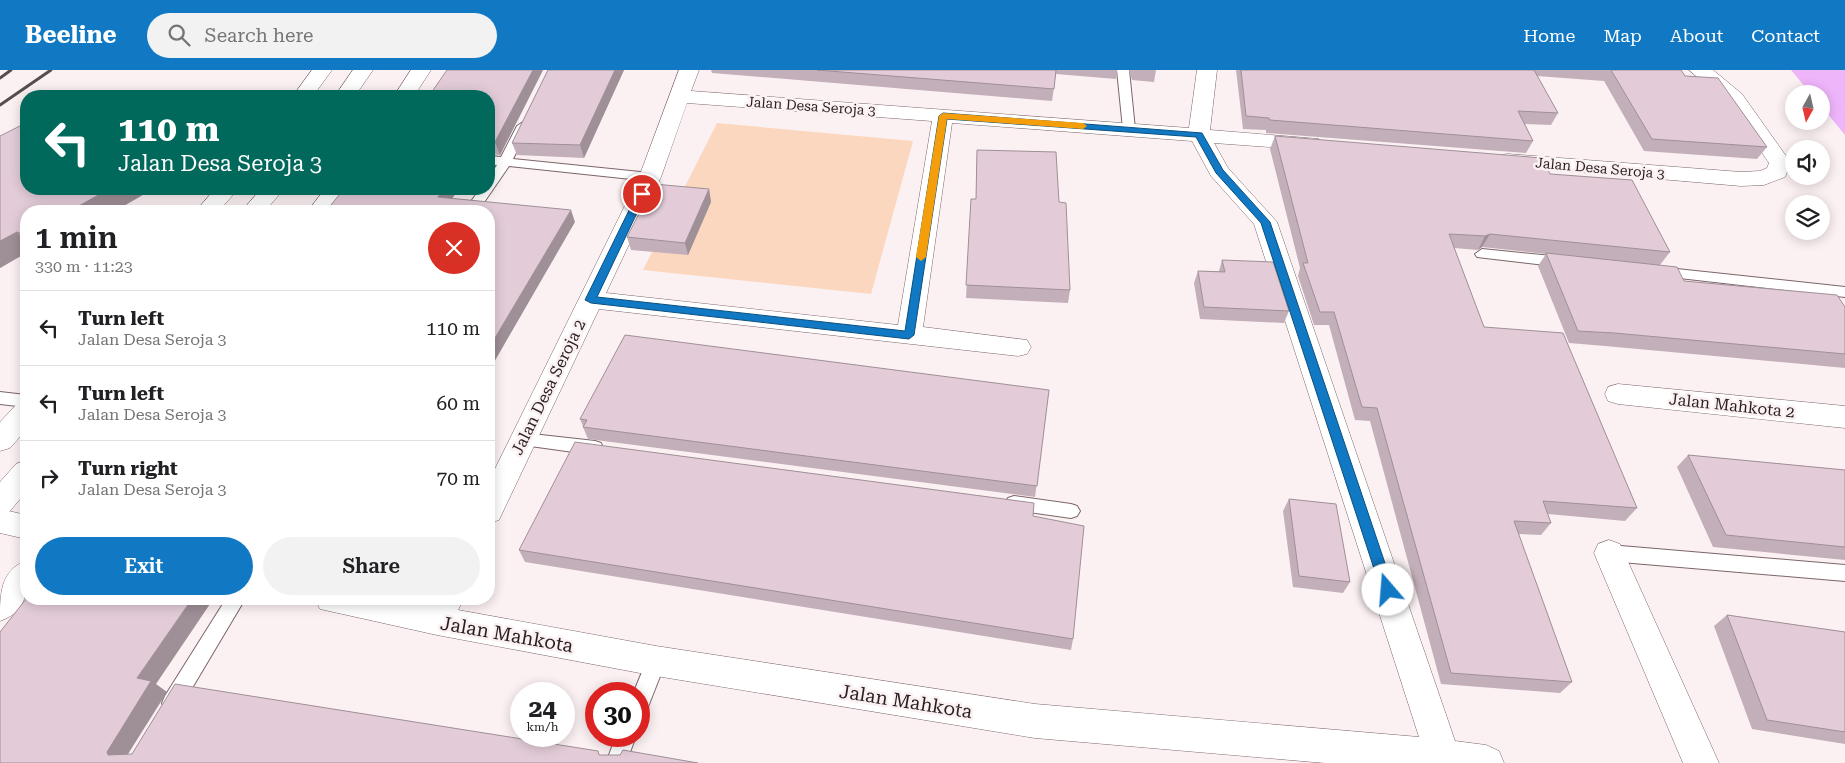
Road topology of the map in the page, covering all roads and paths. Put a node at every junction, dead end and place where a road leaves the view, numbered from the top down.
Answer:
1 (322, 70) edge
2 (363, 70) edge
3 (421, 70) edge
4 (689, 70) edge
5 (1123, 70) edge
6 (1207, 70) edge
7 (1707, 71) edge
8 (307, 90) edge
9 (349, 90) edge
10 (408, 90) edge
11 (679, 96) junction
12 (530, 112) edge
13 (943, 116) junction
14 (1129, 129) junction
15 (1199, 135) junction
16 (1327, 145) edge
17 (1485, 158) edge
18 (495, 161) edge
19 (505, 162) junction
20 (495, 177) edge
21 (650, 177) junction
22 (222, 195) edge
23 (268, 195) edge
24 (332, 195) edge
25 (212, 205) edge
26 (258, 205) edge
27 (324, 205) edge
28 (1482, 254) edge
29 (1580, 264) edge
30 (1639, 270) edge
31 (1845, 292) edge
32 (591, 300) junction
33 (909, 335) junction
34 (1018, 347) dead end
35 (1618, 394) dead end
36 (0, 398) edge
37 (20, 400) edge
38 (1845, 417) edge
39 (20, 418) edge
40 (523, 439) junction
41 (0, 440) edge
42 (611, 450) edge
43 (20, 479) edge
44 (495, 498) edge
45 (993, 500) edge
46 (0, 502) edge
47 (1071, 511) dead end
48 (0, 521) edge
49 (20, 526) edge
50 (1609, 553) joint
51 (1845, 573) edge
52 (20, 582) edge
53 (232, 605) edge
54 (392, 605) edge
55 (0, 607) edge
56 (442, 610) edge
57 (656, 661) junction
58 (648, 682) edge
59 (160, 722) edge
60 (622, 747) edge
61 (1443, 756) junction
62 (616, 763) edge
63 (1486, 763) edge
64 (1701, 763) edge

1 - 8 street
2 - 9 street
3 - 10 street
4 - 11 street, Jalan Desa Seroja 2
5 - 14 lane
6 - 15 street
7 - 17 street, Jalan Desa Seroja 3
11 - 13 street, Jalan Desa Seroja 3
11 - 21 street, Jalan Desa Seroja 2
12 - 19 lane
13 - 14 street, Jalan Desa Seroja 3
13 - 33 street
14 - 15 street, Jalan Desa Seroja 3
15 - 16 street, Jalan Desa Seroja 3
15 - 61 street
18 - 19 lane
19 - 20 lane
19 - 21 lane
21 - 32 street, Jalan Desa Seroja 2
22 - 25 street
23 - 26 street
24 - 27 street
28 - 29 lane
30 - 31 lane
32 - 33 street
32 - 40 street, Jalan Desa Seroja 2
33 - 34 street
35 - 38 street, Jalan Mahkota 2
36 - 37 lane
39 - 41 street
40 - 42 lane
40 - 44 street, Jalan Desa Seroja 2
43 - 46 street
45 - 47 lane
48 - 49 street
50 - 51 lane
50 - 64 street
52 - 55 street
53 - 59 lane
54 - 56 street, Jalan Mahkota
56 - 57 street, Jalan Mahkota
57 - 58 lane
57 - 61 street, Jalan Mahkota
60 - 62 lane
61 - 63 street, Jalan Mahkota

